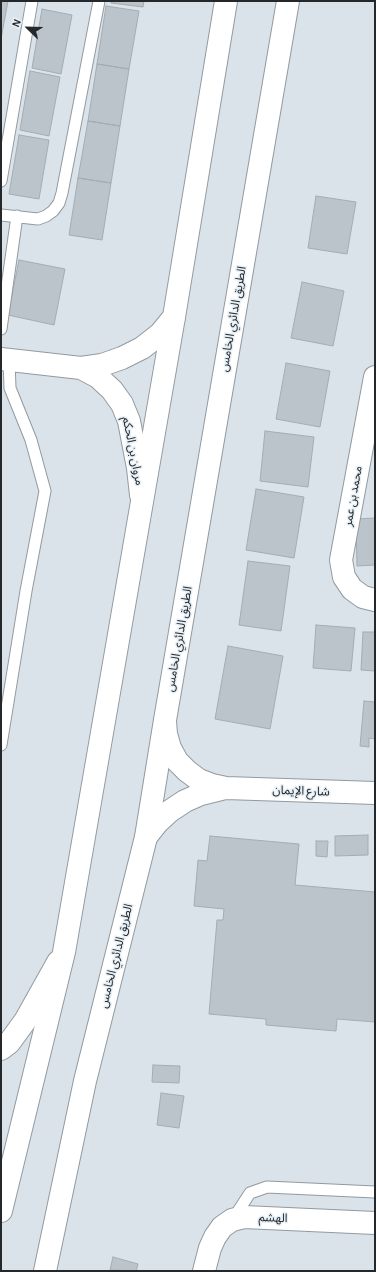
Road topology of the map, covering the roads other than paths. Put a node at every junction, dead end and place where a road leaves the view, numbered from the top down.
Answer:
1 (32, 1) edge
2 (99, 1) edge
3 (226, 1) edge
4 (288, 1) edge
5 (1, 181) edge
6 (1, 215) edge
7 (17, 216) junction
8 (174, 317) junction
9 (1, 329) edge
10 (5, 360) edge
11 (81, 368) junction
12 (375, 376) edge
13 (142, 506) junction
14 (375, 600) edge
15 (165, 720) junction
16 (1, 745) edge
17 (226, 788) junction
18 (375, 793) edge
19 (146, 837) junction
20 (64, 952) junction
21 (1, 1049) edge
22 (1, 1164) edge
23 (375, 1192) edge
24 (1, 1210) edge
25 (232, 1220) junction
26 (375, 1223) edge
27 (45, 1271) edge
28 (204, 1271) edge

1 - 5 lane
2 - 7 lane
3 - 8 main road
4 - 15 main road, الطريق الدائري الخامس
6 - 7 lane
7 - 9 lane
8 - 11 main road, مروان بن الحكم
8 - 13 main road
10 - 11 main road, مروان بن الحكم
10 - 16 lane
11 - 13 main road, مروان بن الحكم
12 - 14 main road, محمد بن عمر
13 - 20 main road
15 - 17 main road, شارع الإيمان
15 - 19 main road, الطريق الدائري الخامس
17 - 18 main road, شارع الإيمان
17 - 19 main road, شارع الإيمان
19 - 27 main road, الطريق الدائري الخامس
20 - 21 main road
20 - 24 main road
22 - 24 main road
23 - 25 lane
25 - 26 main road, الهشم
25 - 28 main road

